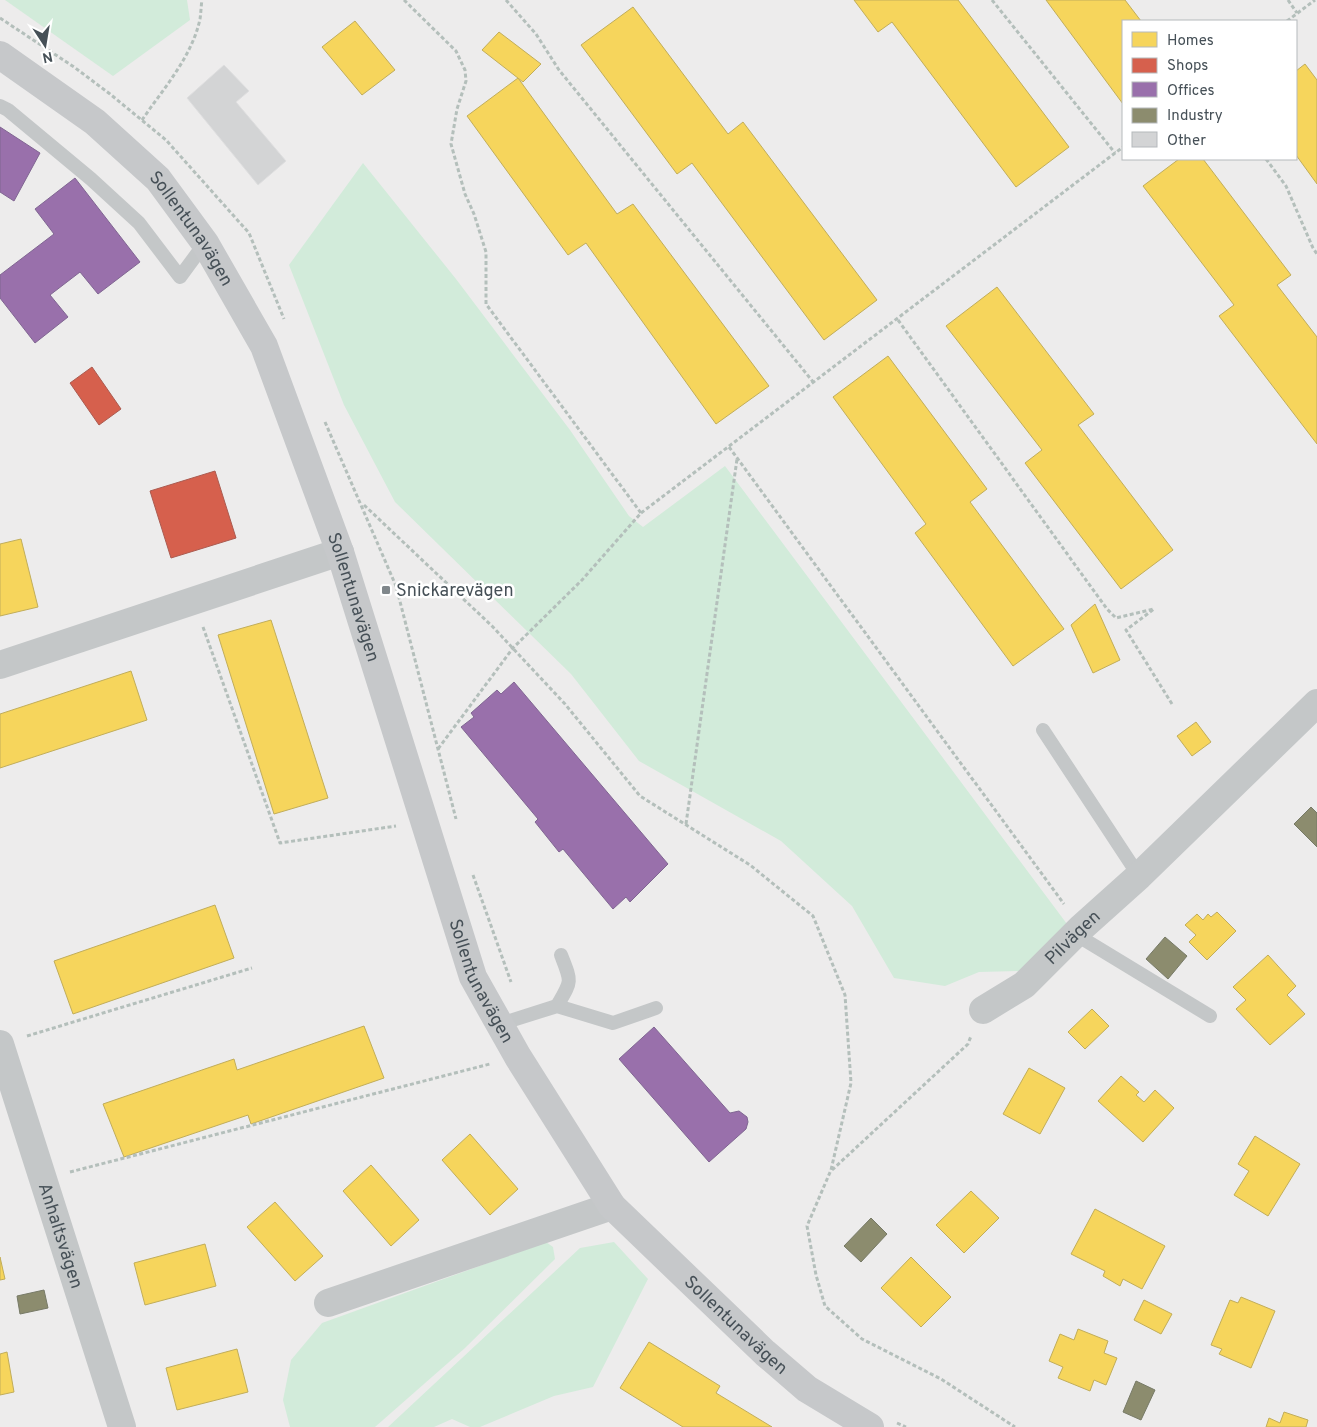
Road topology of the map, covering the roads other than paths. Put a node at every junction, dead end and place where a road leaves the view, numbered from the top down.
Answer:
1 (0, 55) edge
2 (0, 106) edge
3 (205, 243) junction
4 (340, 552) junction
5 (0, 665) edge
6 (1317, 703) edge
7 (1042, 730) dead end
8 (1139, 876) junction
9 (1078, 931) junction
10 (561, 955) dead end
11 (557, 1006) junction
12 (656, 1008) dead end
13 (983, 1010) road end
14 (1210, 1016) dead end
15 (512, 1020) junction
16 (0, 1044) edge
17 (612, 1206) junction
18 (328, 1302) dead end
19 (880, 1423) edge
20 (122, 1427) edge

1 - 3 street, Sollentunavägen
2 - 3 lane
3 - 4 street, Sollentunavägen
4 - 5 street
4 - 15 street, Sollentunavägen
6 - 8 street, Pilvägen
7 - 8 lane
8 - 9 street, Pilvägen
9 - 13 street, Pilvägen
9 - 14 lane
10 - 11 lane
11 - 12 lane
11 - 15 lane
15 - 17 street, Sollentunavägen
16 - 20 street, Anhaltsvägen
17 - 18 street
17 - 19 street, Sollentunavägen

